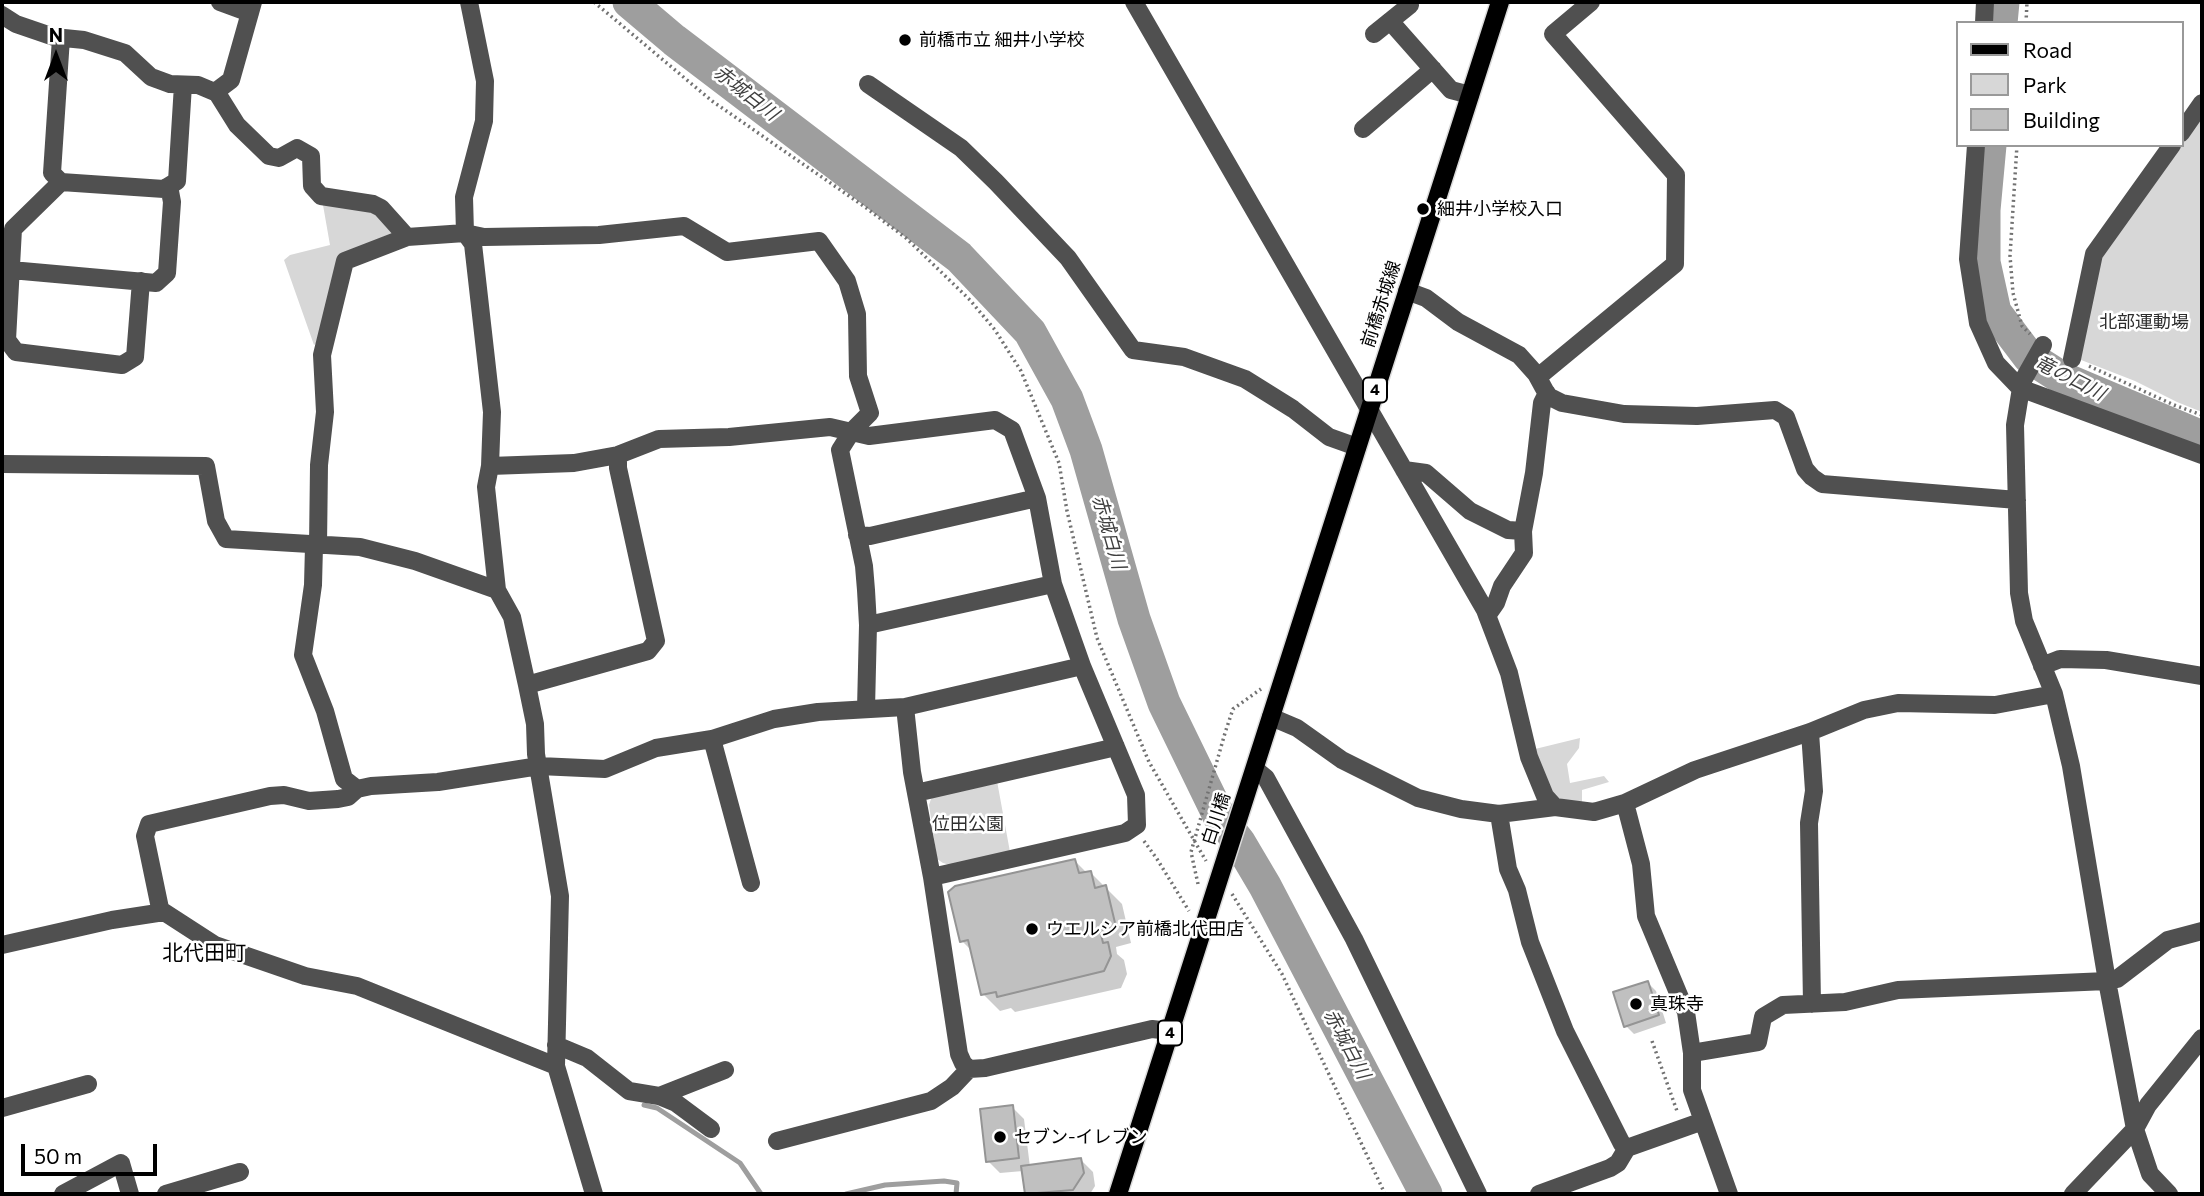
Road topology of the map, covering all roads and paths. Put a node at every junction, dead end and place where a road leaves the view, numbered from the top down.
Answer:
1 (220, 2) edge
2 (469, 2) edge
3 (594, 2) edge
4 (1134, 2) edge
5 (1500, 2) edge
6 (1591, 2) edge
7 (1986, 2) edge
8 (2027, 2) edge
9 (1410, 5) dead end
10 (251, 8) edge
11 (2, 15) edge
12 (1390, 21) junction
13 (1984, 21) edge
14 (2026, 21) edge
15 (1374, 34) dead end
16 (61, 37) junction
17 (1433, 69) junction
18 (868, 84) dead end
19 (183, 85) junction
20 (215, 92) junction
21 (1470, 95) junction
22 (2202, 103) edge
23 (1363, 128) dead end
24 (2183, 129) edge
25 (1976, 147) edge
26 (2017, 147) edge
27 (2171, 147) edge
28 (61, 182) junction
29 (169, 187) junction
30 (465, 233) junction
31 (407, 237) junction
32 (11, 270) junction
33 (141, 281) junction
34 (1407, 290) junction
35 (2041, 348) joint
36 (2072, 359) joint
37 (1538, 377) junction
38 (2021, 385) junction
39 (1547, 393) junction
40 (1369, 410) junction
41 (2202, 415) edge
42 (852, 431) junction
43 (1357, 447) junction
44 (618, 455) junction
45 (2202, 455) edge
46 (2, 464) edge
47 (490, 466) junction
48 (1404, 470) junction
49 (1037, 498) junction
50 (2017, 500) junction
51 (1523, 531) junction
52 (857, 535) junction
53 (316, 546) junction
54 (1053, 584) junction
55 (497, 590) junction
56 (1487, 616) junction
57 (868, 625) junction
58 (1082, 666) junction
59 (2042, 666) junction
60 (2202, 676) edge
61 (527, 685) junction
62 (1262, 688) dead end
63 (2054, 694) junction
64 (905, 707) junction
65 (866, 709) junction
66 (1271, 717) junction
67 (1810, 732) junction
68 (712, 739) junction
69 (1116, 747) junction
70 (539, 766) junction
71 (1253, 774) junction
72 (357, 789) junction
73 (916, 793) junction
74 (1625, 803) junction
75 (1555, 807) junction
76 (1499, 814) junction
77 (1134, 828) junction
78 (1194, 839) junction
79 (1220, 876) junction
80 (932, 877) junction
81 (751, 883) dead end
82 (1199, 886) dead end
83 (161, 912) junction
84 (1191, 914) dead end
85 (2202, 931) edge
86 (2, 945) edge
87 (2107, 981) junction
88 (1812, 1004) junction
89 (1170, 1031) junction
90 (2202, 1038) edge
91 (1652, 1041) dead end
92 (556, 1045) junction
93 (1692, 1053) junction
94 (556, 1066) junction
95 (977, 1068) junction
96 (725, 1070) dead end
97 (89, 1084) dead end
98 (659, 1096) junction
99 (2, 1108) edge
100 (1703, 1121) junction
101 (1683, 1128) junction
102 (711, 1129) dead end
103 (2135, 1129) junction
104 (777, 1141) dead end
105 (1627, 1148) junction
106 (240, 1172) dead end
107 (63, 1194) edge
108 (130, 1194) edge
109 (166, 1194) edge
110 (594, 1194) edge
111 (1118, 1194) edge
112 (1385, 1194) edge
113 (1478, 1194) edge
114 (1539, 1194) edge
115 (1729, 1194) edge
116 (2073, 1194) edge
117 (2169, 1194) edge

1 - 10 street
2 - 30 street
3 - 78 path
4 - 40 street
5 - 21 main road, 前橋赤城線 / 4
6 - 37 street
7 - 13 street
8 - 14 path
9 - 12 street
10 - 20 street
11 - 16 street
12 - 15 street
12 - 17 street
16 - 19 street
16 - 28 street
17 - 21 street
17 - 23 street
18 - 43 street
19 - 20 street
19 - 29 street
20 - 31 street
21 - 34 main road, 前橋赤城線 / 4
22 - 24 street
25 - 38 street
26 - 35 path
27 - 36 street
28 - 29 street
28 - 32 street
29 - 33 street
30 - 31 street
30 - 42 street
30 - 47 street
31 - 53 street
32 - 33 street
32 - 33 street
34 - 37 street
34 - 40 main road, 前橋赤城線 / 4
35 - 38 street
36 - 41 path
37 - 39 street
38 - 45 street
38 - 50 street
39 - 50 street
39 - 51 street
40 - 43 main road, 前橋赤城線 / 4
40 - 48 street
42 - 44 street
42 - 49 street
42 - 52 street
43 - 66 main road, 前橋赤城線 / 4
44 - 47 street
44 - 61 street
46 - 53 street
47 - 55 street
48 - 51 street
48 - 56 street
49 - 52 street
49 - 54 street
50 - 59 street
51 - 56 street
52 - 57 street
53 - 55 street
53 - 72 street
54 - 57 street
54 - 58 street
55 - 61 street
56 - 75 street
57 - 65 street
58 - 64 street
58 - 69 street
59 - 60 street
59 - 63 street
61 - 70 street
62 - 78 path
63 - 67 street
63 - 87 street
64 - 65 street
64 - 73 street
65 - 68 street
66 - 71 main road, 前橋赤城線 / 4
66 - 76 street
67 - 74 street
67 - 88 street
68 - 70 street
68 - 81 street
69 - 73 street
69 - 77 street
70 - 72 street
70 - 92 street
71 - 79 main road, 白川橋 / 4
71 - 113 street
72 - 83 street
73 - 80 street
74 - 75 street
74 - 93 street
75 - 76 street
76 - 105 street
77 - 80 street
77 - 84 path
78 - 79 path
78 - 82 path
79 - 89 main road, 4
79 - 112 path
80 - 95 street
83 - 86 street
83 - 94 street
85 - 87 street
87 - 88 street
87 - 103 street
88 - 93 street
89 - 95 street
89 - 111 main road, 4
90 - 103 street
91 - 101 path
92 - 94 street
92 - 98 street
93 - 100 street
94 - 110 street
95 - 104 street
96 - 98 street
97 - 99 street
98 - 102 street
100 - 101 street
100 - 115 street
101 - 105 street
103 - 116 street
103 - 117 street
105 - 114 street
106 - 109 street
107 - 108 street

